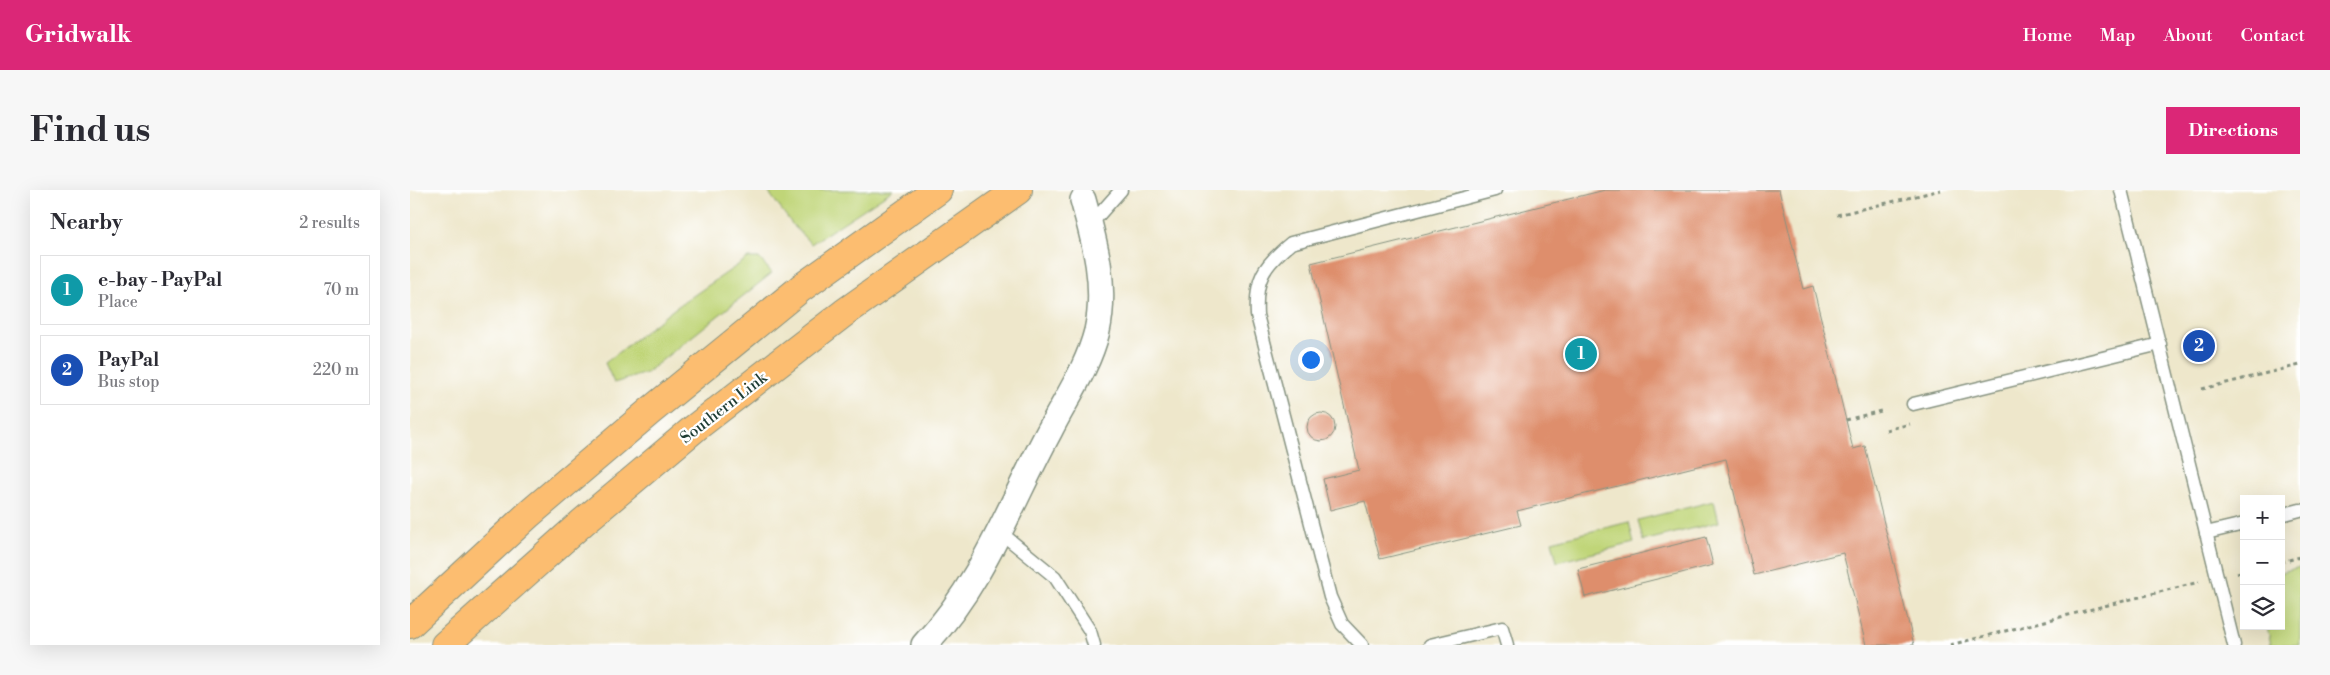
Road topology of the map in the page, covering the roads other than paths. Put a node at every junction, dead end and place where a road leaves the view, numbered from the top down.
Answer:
1 (938, 190) edge
2 (1018, 190) edge
3 (1121, 190) edge
4 (1495, 190) edge
5 (2122, 190) edge
6 (1083, 200) dead end
7 (1090, 225) junction
8 (2160, 344) junction
9 (1914, 404) dead end
10 (2300, 510) edge
11 (2285, 514) edge
12 (2240, 525) edge
13 (1000, 532) junction
14 (2206, 533) junction
15 (410, 624) edge
16 (445, 645) edge
17 (924, 645) edge
18 (1094, 645) edge
19 (1362, 645) edge
20 (1430, 645) edge
21 (1506, 645) edge
22 (2234, 645) edge

1 - 15 main road
2 - 16 main road, Southern Link
3 - 7 lane
4 - 19 lane
5 - 8 lane
6 - 7 street
7 - 13 street
8 - 9 lane
8 - 14 lane
10 - 11 lane
12 - 14 lane
13 - 17 street
13 - 18 lane
14 - 22 lane
20 - 21 lane

